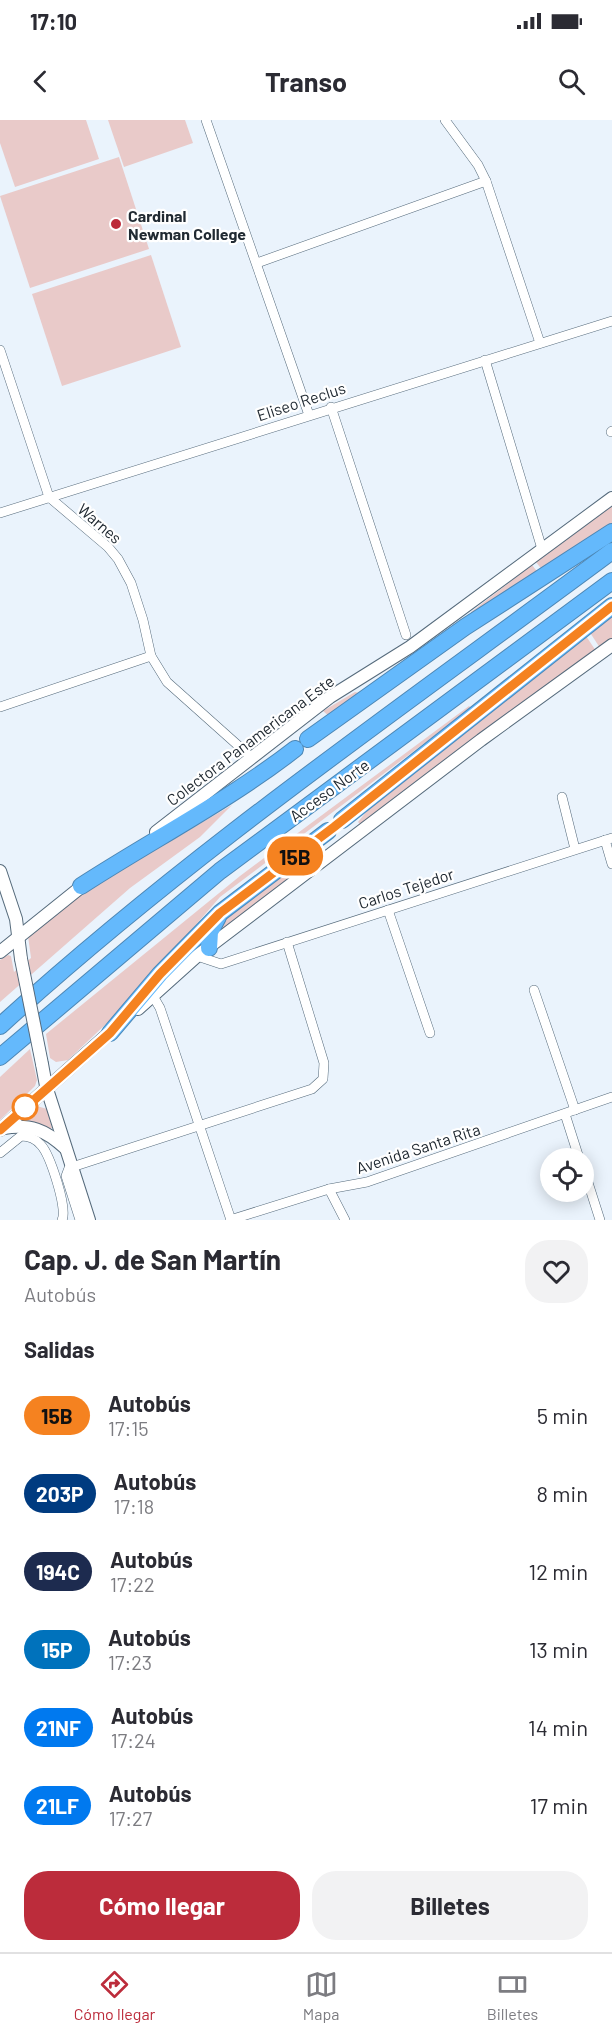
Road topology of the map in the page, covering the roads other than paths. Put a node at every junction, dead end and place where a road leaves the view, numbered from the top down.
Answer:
1 (206, 120) edge
2 (445, 120) edge
3 (486, 181) junction
4 (257, 263) junction
5 (612, 321) edge
6 (540, 343) junction
7 (0, 350) edge
8 (485, 360) junction
9 (331, 407) junction
10 (309, 415) junction
11 (49, 497) junction
12 (612, 498) edge
13 (0, 513) edge
14 (612, 532) edge
15 (542, 549) junction
16 (612, 551) edge
17 (612, 581) edge
18 (612, 606) edge
19 (406, 635) dead end
20 (612, 645) edge
21 (151, 656) junction
22 (0, 707) edge
23 (250, 757) junction
24 (562, 797) dead end
25 (342, 820) dead end
26 (328, 831) dead end
27 (608, 839) edge
28 (575, 849) junction
29 (612, 864) edge
30 (0, 871) edge
31 (81, 886) junction
32 (388, 910) junction
33 (220, 913) junction
34 (18, 937) junction
35 (287, 942) junction
36 (0, 952) edge
37 (205, 955) junction
38 (534, 990) dead end
39 (153, 996) junction
40 (0, 1026) edge
41 (110, 1033) junction
42 (430, 1033) dead end
43 (0, 1057) edge
44 (46, 1086) junction
45 (612, 1097) edge
46 (575, 1110) junction
47 (565, 1114) junction
48 (199, 1125) junction
49 (1, 1129) edge
50 (65, 1148) junction
51 (576, 1148) edge
52 (0, 1153) edge
53 (71, 1167) junction
54 (330, 1189) junction
55 (594, 1201) edge
56 (62, 1220) edge
57 (80, 1220) edge
58 (89, 1220) edge
59 (231, 1220) edge
60 (345, 1220) edge
61 (600, 1220) edge

1 - 4 street
2 - 3 street
3 - 4 street
3 - 6 street
4 - 10 street
5 - 6 street, Eliseo Reclus
6 - 8 street, Eliseo Reclus
7 - 11 street
8 - 9 street, Eliseo Reclus
8 - 15 street
9 - 10 street, Eliseo Reclus
9 - 19 street
10 - 11 street, Eliseo Reclus
11 - 13 street, Eliseo Reclus
11 - 21 street, Warnes
12 - 15 street, Colectora Panamericana Este
14 - 31 highway
15 - 23 street, Colectora Panamericana Este
16 - 40 highway, Acceso Norte
17 - 43 highway, Acceso Norte
18 - 25 highway
20 - 37 street
21 - 22 street
21 - 23 street, Warnes
23 - 31 street, Colectora Panamericana Este
24 - 28 street
26 - 33 highway
27 - 28 street, Carlos Tejedor
27 - 29 street
28 - 32 street, Carlos Tejedor
30 - 34 street
31 - 34 street, Colectora Panamericana Este
32 - 35 street, Carlos Tejedor
32 - 42 street
33 - 37 highway
33 - 41 highway
34 - 36 street, Colectora Panamericana Este
34 - 44 street, bridge
35 - 37 street, Carlos Tejedor
35 - 48 street
37 - 39 street
38 - 46 street
39 - 41 street
39 - 48 street
41 - 44 street
44 - 49 street
44 - 50 street
45 - 46 street, Avenida Santa Rita
46 - 47 street, Avenida Santa Rita
47 - 51 street
47 - 54 street, Avenida Santa Rita
48 - 53 street
48 - 59 street
49 - 50 street
50 - 53 street
52 - 56 street
53 - 57 street
53 - 58 street
54 - 59 street, Avenida Santa Rita
54 - 60 street
55 - 61 street

